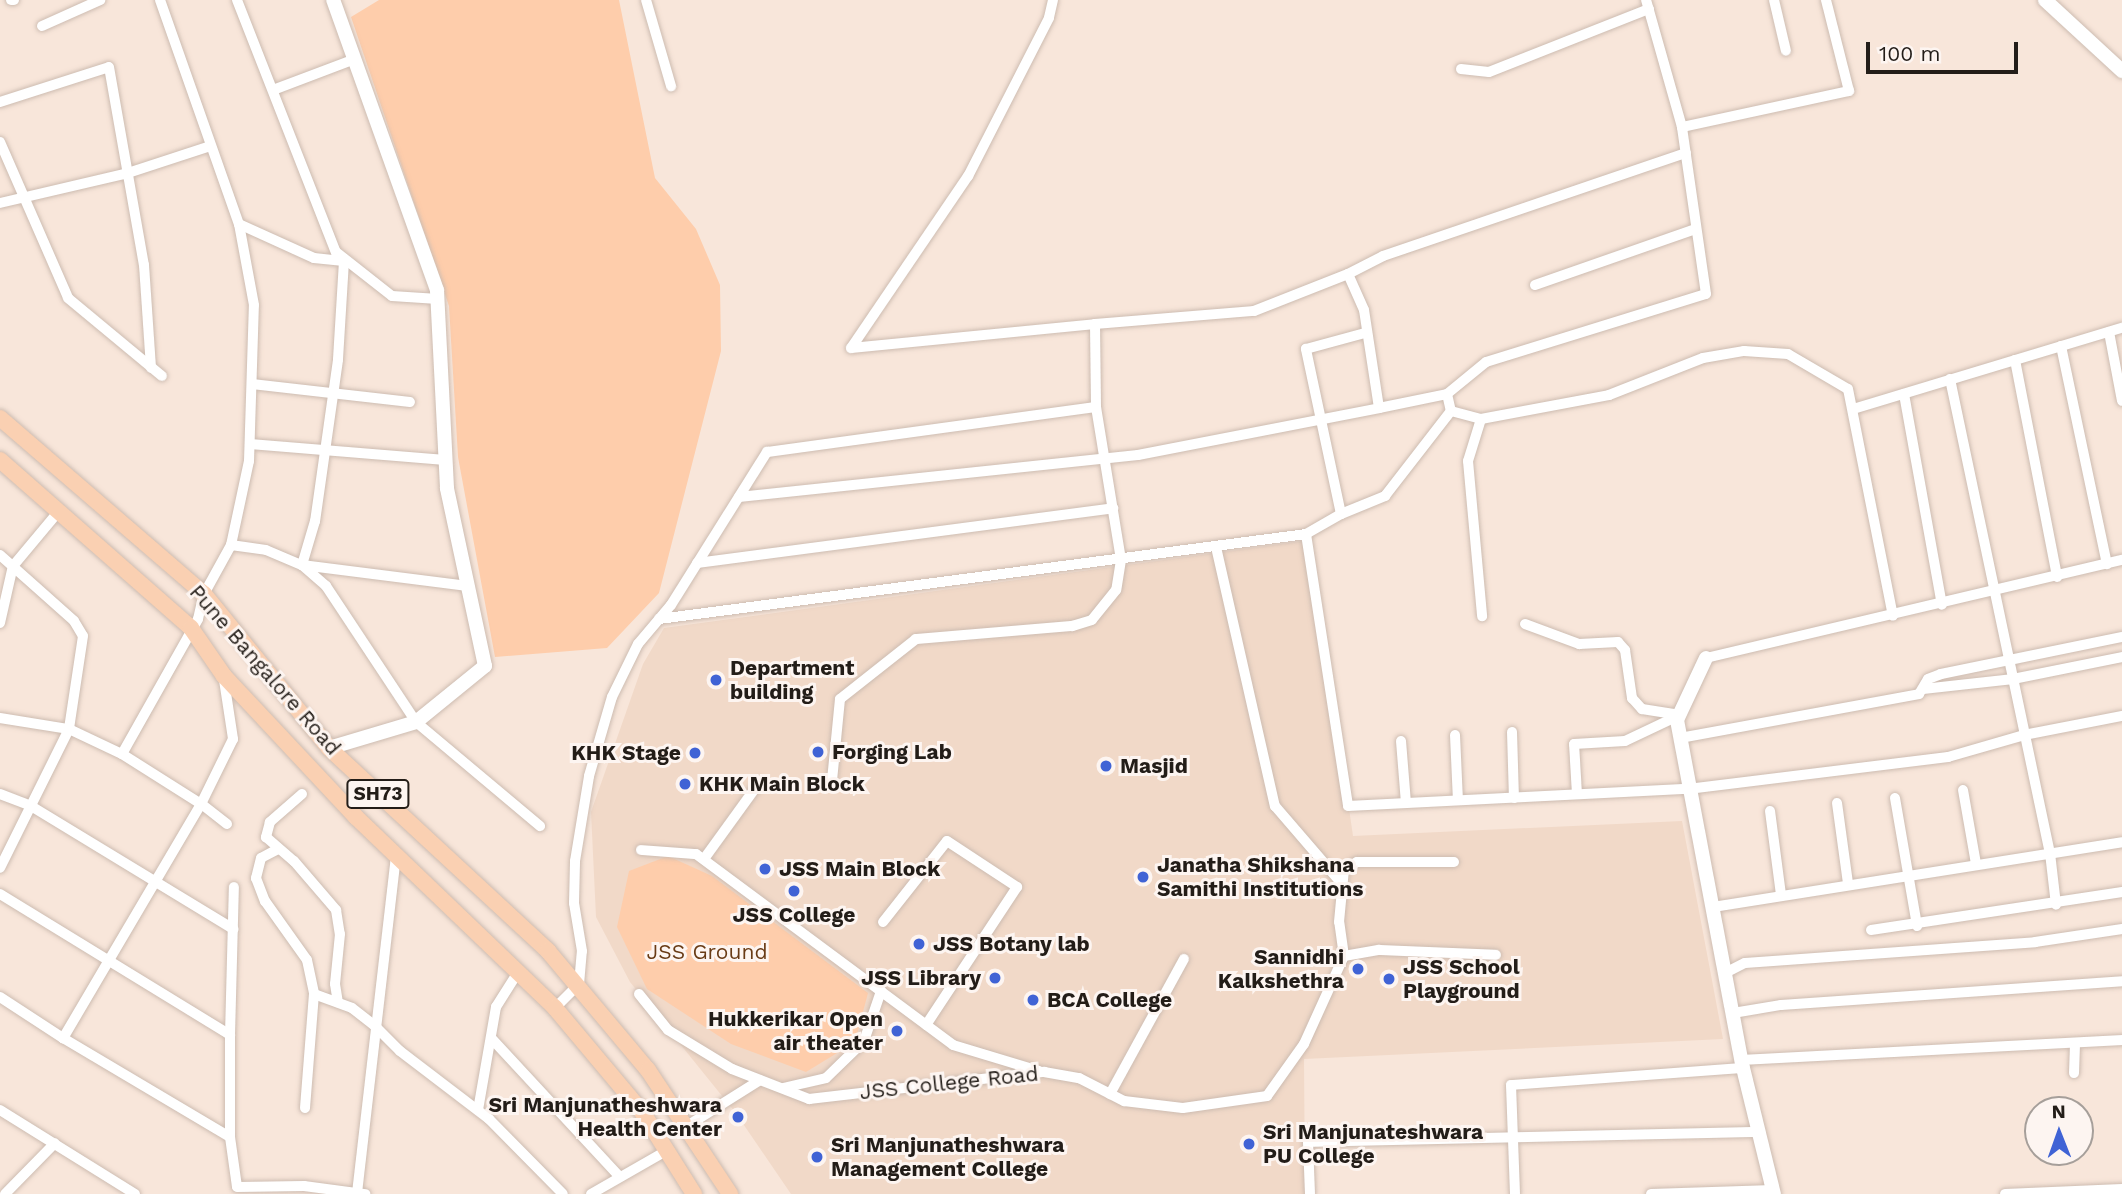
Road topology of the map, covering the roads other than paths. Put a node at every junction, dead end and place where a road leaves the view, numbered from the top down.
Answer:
1 (100, 0) edge
2 (160, 0) edge
3 (237, 0) edge
4 (333, 0) edge
5 (646, 0) edge
6 (1053, 0) edge
7 (1774, 0) edge
8 (1826, 0) edge
9 (2045, 0) edge
10 (1647, 4) edge
11 (43, 26) dead end
12 (1786, 51) dead end
13 (355, 59) junction
14 (1461, 69) dead end
15 (2122, 71) edge
16 (671, 86) dead end
17 (273, 90) junction
18 (0, 102) edge
19 (1682, 127) junction
20 (0, 142) edge
21 (210, 146) junction
22 (1686, 153) junction
23 (130, 173) junction
24 (22, 198) junction
25 (0, 203) edge
26 (239, 224) junction
27 (1696, 229) junction
28 (344, 261) junction
29 (1348, 274) junction
30 (1535, 285) dead end
31 (438, 299) junction
32 (1095, 324) junction
33 (2122, 328) edge
34 (2109, 332) junction
35 (1365, 333) junction
36 (2061, 346) junction
37 (2015, 360) junction
38 (151, 368) junction
39 (162, 376) dead end
40 (1950, 379) junction
41 (252, 384) junction
42 (333, 393) junction
43 (1447, 394) junction
44 (1904, 394) junction
45 (2122, 401) edge
46 (410, 402) dead end
47 (1096, 407) junction
48 (1379, 408) junction
49 (1853, 409) junction
50 (1451, 411) junction
51 (0, 418) edge
52 (1481, 419) junction
53 (1318, 421) junction
54 (250, 444) junction
55 (325, 450) junction
56 (1106, 459) junction
57 (0, 460) edge
58 (445, 460) junction
59 (739, 497) junction
60 (1113, 508) junction
61 (59, 511) junction
62 (1341, 514) junction
63 (1306, 534) junction
64 (231, 545) junction
65 (1216, 547) junction
66 (0, 555) edge
67 (1121, 559) junction
68 (2122, 560) edge
69 (698, 563) junction
70 (2107, 564) junction
71 (302, 565) junction
72 (13, 566) junction
73 (2056, 577) junction
74 (468, 586) junction
75 (1995, 593) junction
76 (204, 594) junction
77 (1942, 605) junction
78 (1482, 615) dead end
79 (1893, 616) junction
80 (659, 619) junction
81 (0, 622) edge
82 (1525, 624) dead end
83 (191, 628) junction
84 (2122, 637) edge
85 (2122, 657) edge
86 (1706, 659) joint
87 (2009, 662) junction
88 (224, 676) junction
89 (2012, 679) junction
90 (1923, 689) junction
91 (1679, 715) junction
92 (2122, 716) edge
93 (0, 718) edge
94 (416, 722) junction
95 (69, 729) junction
96 (1512, 732) dead end
97 (1455, 735) dead end
98 (2024, 735) junction
99 (1680, 738) junction
100 (1401, 741) dead end
101 (329, 747) junction
102 (122, 754) junction
103 (832, 782) dead end
104 (759, 783) dead end
105 (1688, 789) junction
106 (1963, 790) dead end
107 (0, 794) edge
108 (302, 794) dead end
109 (1577, 794) junction
110 (1514, 797) junction
111 (1895, 798) dead end
112 (1458, 800) junction
113 (1406, 803) junction
114 (1836, 803) dead end
115 (201, 804) junction
116 (31, 806) junction
117 (1770, 811) dead end
118 (227, 824) dead end
119 (540, 826) dead end
120 (2122, 842) edge
121 (278, 849) junction
122 (641, 850) dead end
123 (2050, 853) junction
124 (396, 857) junction
125 (704, 859) junction
126 (1454, 862) dead end
127 (1976, 864) junction
128 (0, 868) edge
129 (1909, 874) junction
130 (156, 879) junction
131 (1848, 883) junction
132 (1343, 885) junction
133 (234, 887) dead end
134 (2122, 892) edge
135 (0, 894) edge
136 (1781, 894) junction
137 (2056, 905) junction
138 (1713, 907) junction
139 (883, 922) dead end
140 (1917, 926) junction
141 (233, 929) junction
142 (2122, 929) edge
143 (1871, 930) dead end
144 (1496, 955) dead end
145 (1345, 956) junction
146 (1184, 959) dead end
147 (108, 960) junction
148 (518, 972) junction
149 (1725, 973) junction
150 (2122, 981) edge
151 (579, 984) junction
152 (881, 991) junction
153 (314, 994) junction
154 (639, 994) dead end
155 (0, 998) edge
156 (338, 1002) junction
157 (555, 1008) junction
158 (1732, 1013) junction
159 (374, 1025) junction
160 (926, 1025) junction
161 (230, 1035) junction
162 (63, 1038) junction
163 (492, 1039) junction
164 (2122, 1040) edge
165 (2075, 1044) junction
166 (1742, 1064) junction
167 (1044, 1072) junction
168 (2074, 1073) dead end
169 (760, 1080) junction
170 (782, 1088) junction
171 (1110, 1094) junction
172 (305, 1108) dead end
173 (0, 1110) edge
174 (478, 1110) junction
175 (687, 1126) junction
176 (1759, 1132) junction
177 (1511, 1135) junction
178 (230, 1137) junction
179 (55, 1143) junction
180 (666, 1151) junction
181 (620, 1177) junction
182 (2122, 1189) edge
183 (235, 1190) edge
184 (1774, 1192) edge
185 (361, 1193) edge
186 (5, 1194) edge
187 (135, 1194) edge
188 (563, 1194) edge
189 (591, 1194) edge
190 (694, 1194) edge
191 (730, 1194) edge
192 (1310, 1194) edge
193 (1515, 1194) edge
194 (1651, 1194) edge
195 (2005, 1194) edge

1 - 11 street
2 - 21 street
3 - 17 street
4 - 13 street
5 - 16 street
6 - 32 street
7 - 12 street
8 - 19 street
9 - 15 street
10 - 14 street
10 - 19 street
13 - 17 street
13 - 31 street
17 - 28 street
18 - 23 street
19 - 22 street
20 - 24 street
21 - 23 street
21 - 26 street
22 - 27 street
22 - 29 street
23 - 24 street
23 - 38 street
24 - 25 street
24 - 38 street
26 - 28 street
26 - 41 street
27 - 30 street
27 - 43 street
28 - 31 street
28 - 42 street
29 - 32 street
29 - 35 street
31 - 58 street
32 - 47 street
33 - 34 street
34 - 36 street
34 - 45 street
35 - 48 street
35 - 53 street
36 - 37 street
36 - 70 street
37 - 40 street
37 - 73 street
38 - 39 street
40 - 44 street
40 - 75 street
41 - 42 street
41 - 54 street
42 - 46 street
42 - 55 street
43 - 48 street
43 - 50 street
44 - 49 street
44 - 77 street
47 - 56 street
47 - 59 street
48 - 53 street
49 - 52 street
49 - 79 street
50 - 52 street
50 - 62 street
51 - 76 main road, Pune Bangalore Road / SH73
52 - 78 street
53 - 56 street
53 - 62 street
54 - 55 street
54 - 64 street
55 - 58 street
55 - 71 street
56 - 59 street
56 - 60 street
57 - 61 main road, Pune Bangalore Road / SH73
58 - 74 street
59 - 69 street
60 - 67 street
60 - 69 street
61 - 72 street
61 - 83 main road, Pune Bangalore Road / SH73
62 - 63 street
63 - 65 street
63 - 113 street
64 - 71 street
64 - 76 street
65 - 67 street
65 - 132 street
66 - 72 street
67 - 80 street
67 - 103 street
68 - 70 street
69 - 80 street
70 - 73 street
71 - 74 street
71 - 94 street
72 - 81 street
72 - 95 street
73 - 75 street
74 - 94 street
75 - 77 street
75 - 87 street
76 - 83 street
76 - 101 main road, Pune Bangalore Road / SH73
77 - 79 street
79 - 86 street
80 - 151 street
82 - 91 street
83 - 88 main road, Pune Bangalore Road / SH73
83 - 102 street
84 - 87 street
85 - 89 street
86 - 91 street
87 - 89 street
87 - 90 street
88 - 115 street
88 - 124 main road, Pune Bangalore Road / SH73
89 - 90 street
89 - 98 street
90 - 99 street
91 - 99 street
91 - 109 street
92 - 98 street
93 - 95 street
94 - 101 street
94 - 119 street
95 - 102 street
95 - 116 street
96 - 110 street
97 - 112 street
98 - 105 street
98 - 123 street
99 - 105 street
100 - 113 street
101 - 151 main road, Pune Bangalore Road / SH73
102 - 115 street
104 - 125 street
105 - 109 street
105 - 138 street
106 - 127 street
107 - 116 street
108 - 121 street
109 - 110 street
110 - 112 street
111 - 129 street
112 - 113 street
114 - 131 street
115 - 118 street
115 - 130 street
116 - 128 street
116 - 130 street
117 - 136 street
120 - 123 street
121 - 153 street
121 - 156 street
122 - 125 street
123 - 127 street
123 - 137 street
124 - 148 main road, Pune Bangalore Road / SH73
124 - 159 street
125 - 152 street
126 - 132 street
127 - 129 street
129 - 131 street
129 - 140 street
130 - 141 street
130 - 147 street
131 - 136 street
132 - 145 street
133 - 141 street
134 - 137 street
135 - 147 street
136 - 138 street
137 - 140 street
138 - 149 street
139 - 160 street
140 - 143 street
141 - 161 street
142 - 149 street
144 - 145 street
145 - 171 street, JSS College Road
146 - 171 street
147 - 161 street
147 - 162 street
148 - 157 main road, Pune Bangalore Road / SH73
148 - 163 street
149 - 158 street
150 - 158 street
151 - 157 street
151 - 175 main road, Pune Bangalore Road / SH73
152 - 160 street
152 - 170 street
153 - 156 street
153 - 172 street
154 - 169 street, JSS College Road
155 - 162 street
156 - 159 street
157 - 180 main road, Pune Bangalore Road / SH73
158 - 166 street
159 - 174 street
159 - 185 street
160 - 167 street
161 - 178 street
162 - 178 street
163 - 174 street
163 - 181 street
164 - 165 street
165 - 166 street
165 - 168 street
166 - 176 street
166 - 177 street
167 - 170 street, JSS College Road
167 - 171 street, JSS College Road
169 - 170 street, JSS College Road
169 - 175 street
173 - 179 street
174 - 188 street
175 - 191 main road, Pune Bangalore Road / SH73
176 - 177 street
176 - 184 street
177 - 192 street
177 - 193 street
178 - 183 street
179 - 186 street
179 - 187 street
180 - 181 street
180 - 190 main road, Pune Bangalore Road / SH73
181 - 189 street
182 - 195 street
183 - 185 street
184 - 194 street

